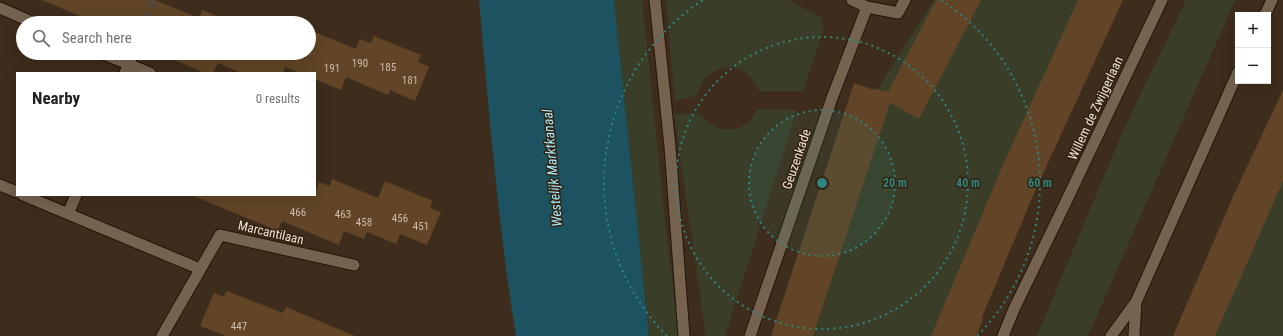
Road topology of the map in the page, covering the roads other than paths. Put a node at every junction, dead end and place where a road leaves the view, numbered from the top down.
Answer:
1 (656, 0) edge
2 (852, 0) edge
3 (905, 0) edge
4 (1162, 0) edge
5 (1272, 0) edge
6 (866, 7) junction
7 (0, 8) edge
8 (1266, 12) edge
9 (18, 16) edge
10 (112, 60) edge
11 (127, 69) edge
12 (144, 72) edge
13 (1235, 79) edge
14 (0, 185) edge
15 (16, 192) edge
16 (25, 196) edge
17 (76, 196) edge
18 (68, 214) junction
19 (354, 265) dead end
20 (200, 269) junction
21 (1136, 302) junction
22 (162, 336) edge
23 (684, 336) edge
24 (750, 336) edge
25 (1003, 336) edge
26 (1110, 336) edge
27 (1134, 336) edge

1 - 23 street
2 - 6 street
3 - 6 street
4 - 25 street, Willem de Zwijgerlaan
5 - 8 street
6 - 24 street, Geuzenkade
7 - 9 street
10 - 11 street
11 - 12 street
13 - 21 street
14 - 15 street
16 - 18 street
17 - 18 street
18 - 20 street
19 - 20 street, Marcantilaan
20 - 22 street, Marcantilaan
21 - 26 street
21 - 27 street

